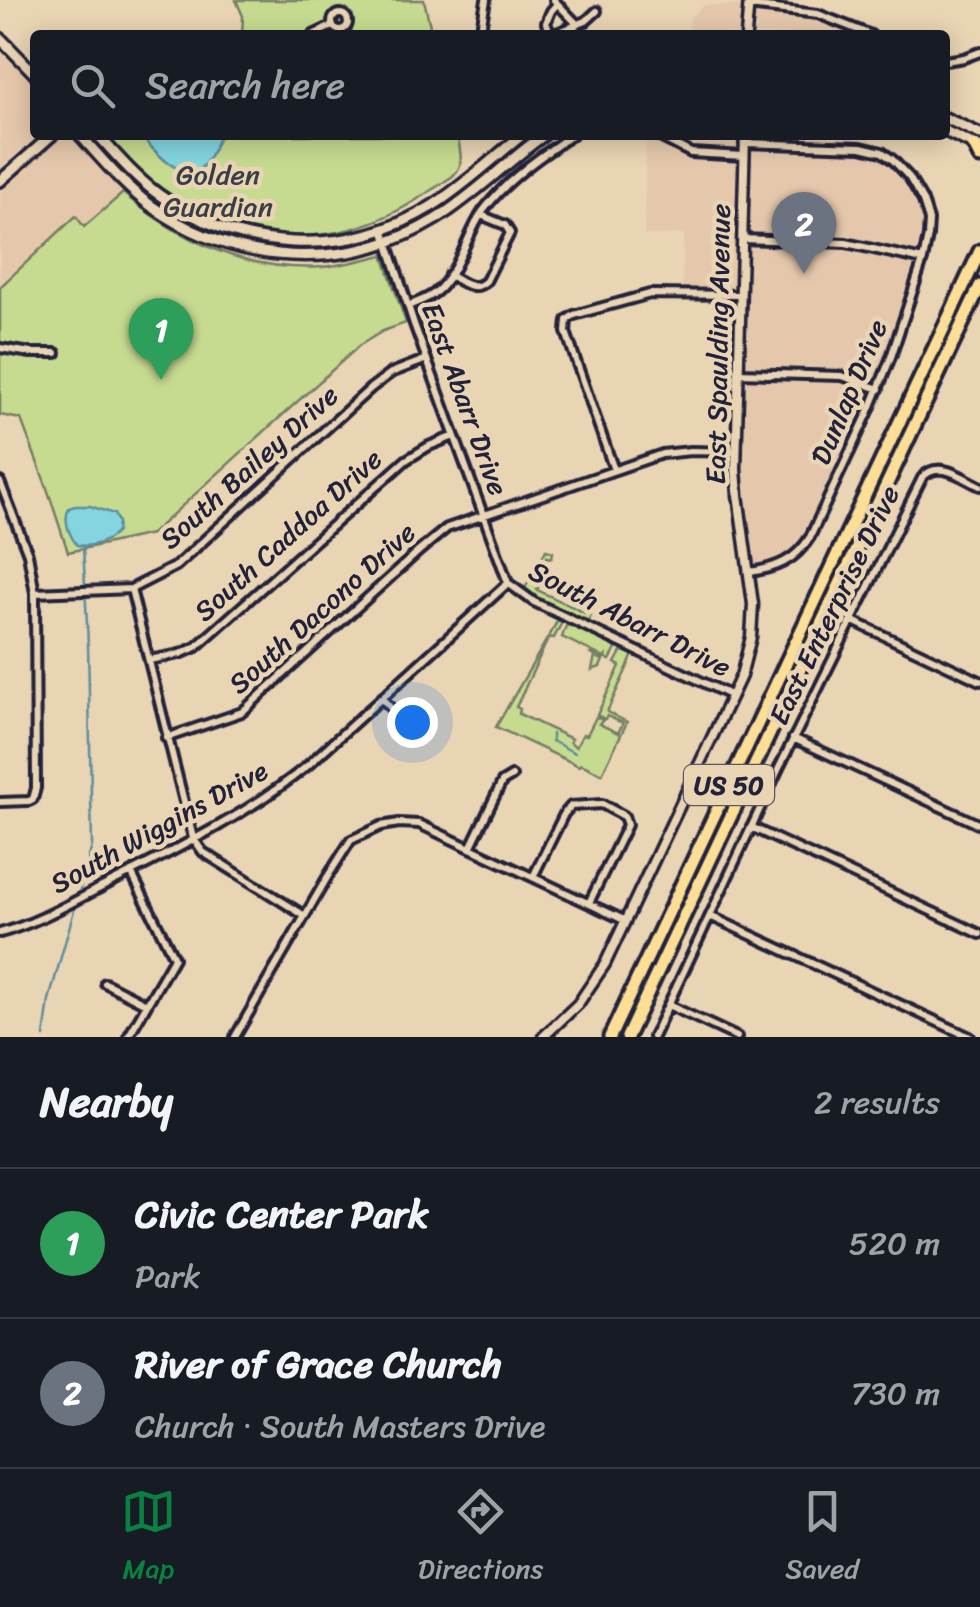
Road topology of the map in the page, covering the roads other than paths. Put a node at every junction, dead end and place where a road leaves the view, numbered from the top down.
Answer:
1 (486, 0) edge
2 (556, 2) edge
3 (748, 3) edge
4 (596, 11) dead end
5 (578, 24) junction
6 (332, 26) dead end
7 (324, 30) edge
8 (483, 30) edge
9 (549, 30) edge
10 (563, 30) edge
11 (746, 30) edge
12 (858, 30) edge
13 (0, 38) edge
14 (980, 52) edge
15 (950, 60) edge
16 (30, 71) edge
17 (950, 122) edge
18 (950, 134) edge
19 (46, 140) edge
20 (85, 140) edge
21 (103, 140) edge
22 (524, 140) edge
23 (525, 140) edge
24 (565, 140) edge
25 (666, 140) edge
26 (744, 140) edge
27 (758, 140) edge
28 (978, 146) edge
29 (744, 156) junction
30 (0, 181) edge
31 (481, 215) junction
32 (383, 229) junction
33 (742, 239) junction
34 (387, 242) junction
35 (980, 251) edge
36 (923, 260) junction
37 (449, 275) junction
38 (980, 286) edge
39 (740, 295) junction
40 (408, 306) junction
41 (0, 348) edge
42 (56, 353) dead end
43 (427, 359) junction
44 (738, 373) junction
45 (879, 389) junction
46 (454, 436) junction
47 (736, 452) junction
48 (614, 470) junction
49 (0, 482) edge
50 (980, 486) edge
51 (482, 516) junction
52 (750, 572) junction
53 (508, 582) junction
54 (130, 588) junction
55 (35, 593) junction
56 (853, 621) junction
57 (149, 660) junction
58 (980, 681) edge
59 (732, 696) junction
60 (382, 698) junction
61 (413, 734) dead end
62 (166, 738) junction
63 (794, 738) junction
64 (512, 776) dead end
65 (0, 802) edge
66 (980, 825) edge
67 (752, 827) junction
68 (193, 838) junction
69 (470, 848) junction
70 (131, 872) junction
71 (533, 877) junction
72 (589, 903) junction
73 (305, 916) junction
74 (710, 916) junction
75 (626, 921) junction
76 (0, 933) edge
77 (980, 934) edge
78 (105, 983) dead end
79 (146, 1004) junction
80 (668, 1004) junction
81 (128, 1037) edge
82 (235, 1037) edge
83 (544, 1037) edge
84 (610, 1037) edge
85 (626, 1037) edge
86 (653, 1037) edge
87 (737, 1037) edge
88 (970, 1037) edge

1 - 8 street
2 - 5 street
2 - 9 street
3 - 11 street
3 - 12 street
4 - 5 street
5 - 10 street
6 - 7 street
13 - 16 main road
14 - 15 street
17 - 28 main road
18 - 28 main road
19 - 30 main road
20 - 34 main road
21 - 32 main road
22 - 32 main road
23 - 34 main road
24 - 31 street
25 - 29 street
26 - 29 street, East Spaulding Avenue
27 - 36 street, Dunlap Drive
29 - 33 street, East Spaulding Avenue
31 - 37 street
31 - 37 street
32 - 34 street, East Abarr Drive
33 - 36 street
33 - 39 street, East Spaulding Avenue
34 - 40 street, East Abarr Drive
35 - 84 highway, US 50
36 - 45 street, Dunlap Drive
37 - 40 street
38 - 85 highway, US 50
39 - 44 street, East Spaulding Avenue
39 - 48 street
40 - 43 street, East Abarr Drive
41 - 42 street
43 - 46 street, East Abarr Drive
43 - 54 street, South Bailey Drive
44 - 45 street
44 - 47 street, East Spaulding Avenue
45 - 52 street, Dunlap Drive
46 - 51 street, East Abarr Drive
46 - 57 street, South Caddoa Drive
47 - 48 street, South Dacono Drive
47 - 52 street, East Spaulding Avenue
48 - 51 street, South Dacono Drive
49 - 55 street
50 - 56 street, East Enterprise Drive
51 - 53 street, East Abarr Drive
51 - 62 street, South Dacono Drive
52 - 59 street, East Spaulding Avenue
53 - 59 street, South Abarr Drive
53 - 60 street, South Wiggins Drive
54 - 55 street, South Bailey Drive
54 - 57 street
55 - 65 street
56 - 58 street
56 - 63 street, East Enterprise Drive
57 - 62 street
59 - 75 street, East Spaulding Avenue
60 - 61 street
60 - 68 street, South Wiggins Drive
62 - 68 street
63 - 66 street
63 - 67 street, East Enterprise Drive
64 - 69 street
67 - 74 street, East Enterprise Drive
67 - 77 street
68 - 70 street, South Wiggins Drive
68 - 73 street
69 - 71 street
69 - 73 street
70 - 76 street, South Wiggins Drive
70 - 79 street
71 - 72 street
71 - 72 street
72 - 75 street
73 - 82 street
74 - 80 street, East Enterprise Drive
74 - 88 street
75 - 83 street, East Spaulding Avenue
78 - 79 street
79 - 81 street
80 - 86 street, East Enterprise Drive
80 - 87 street

